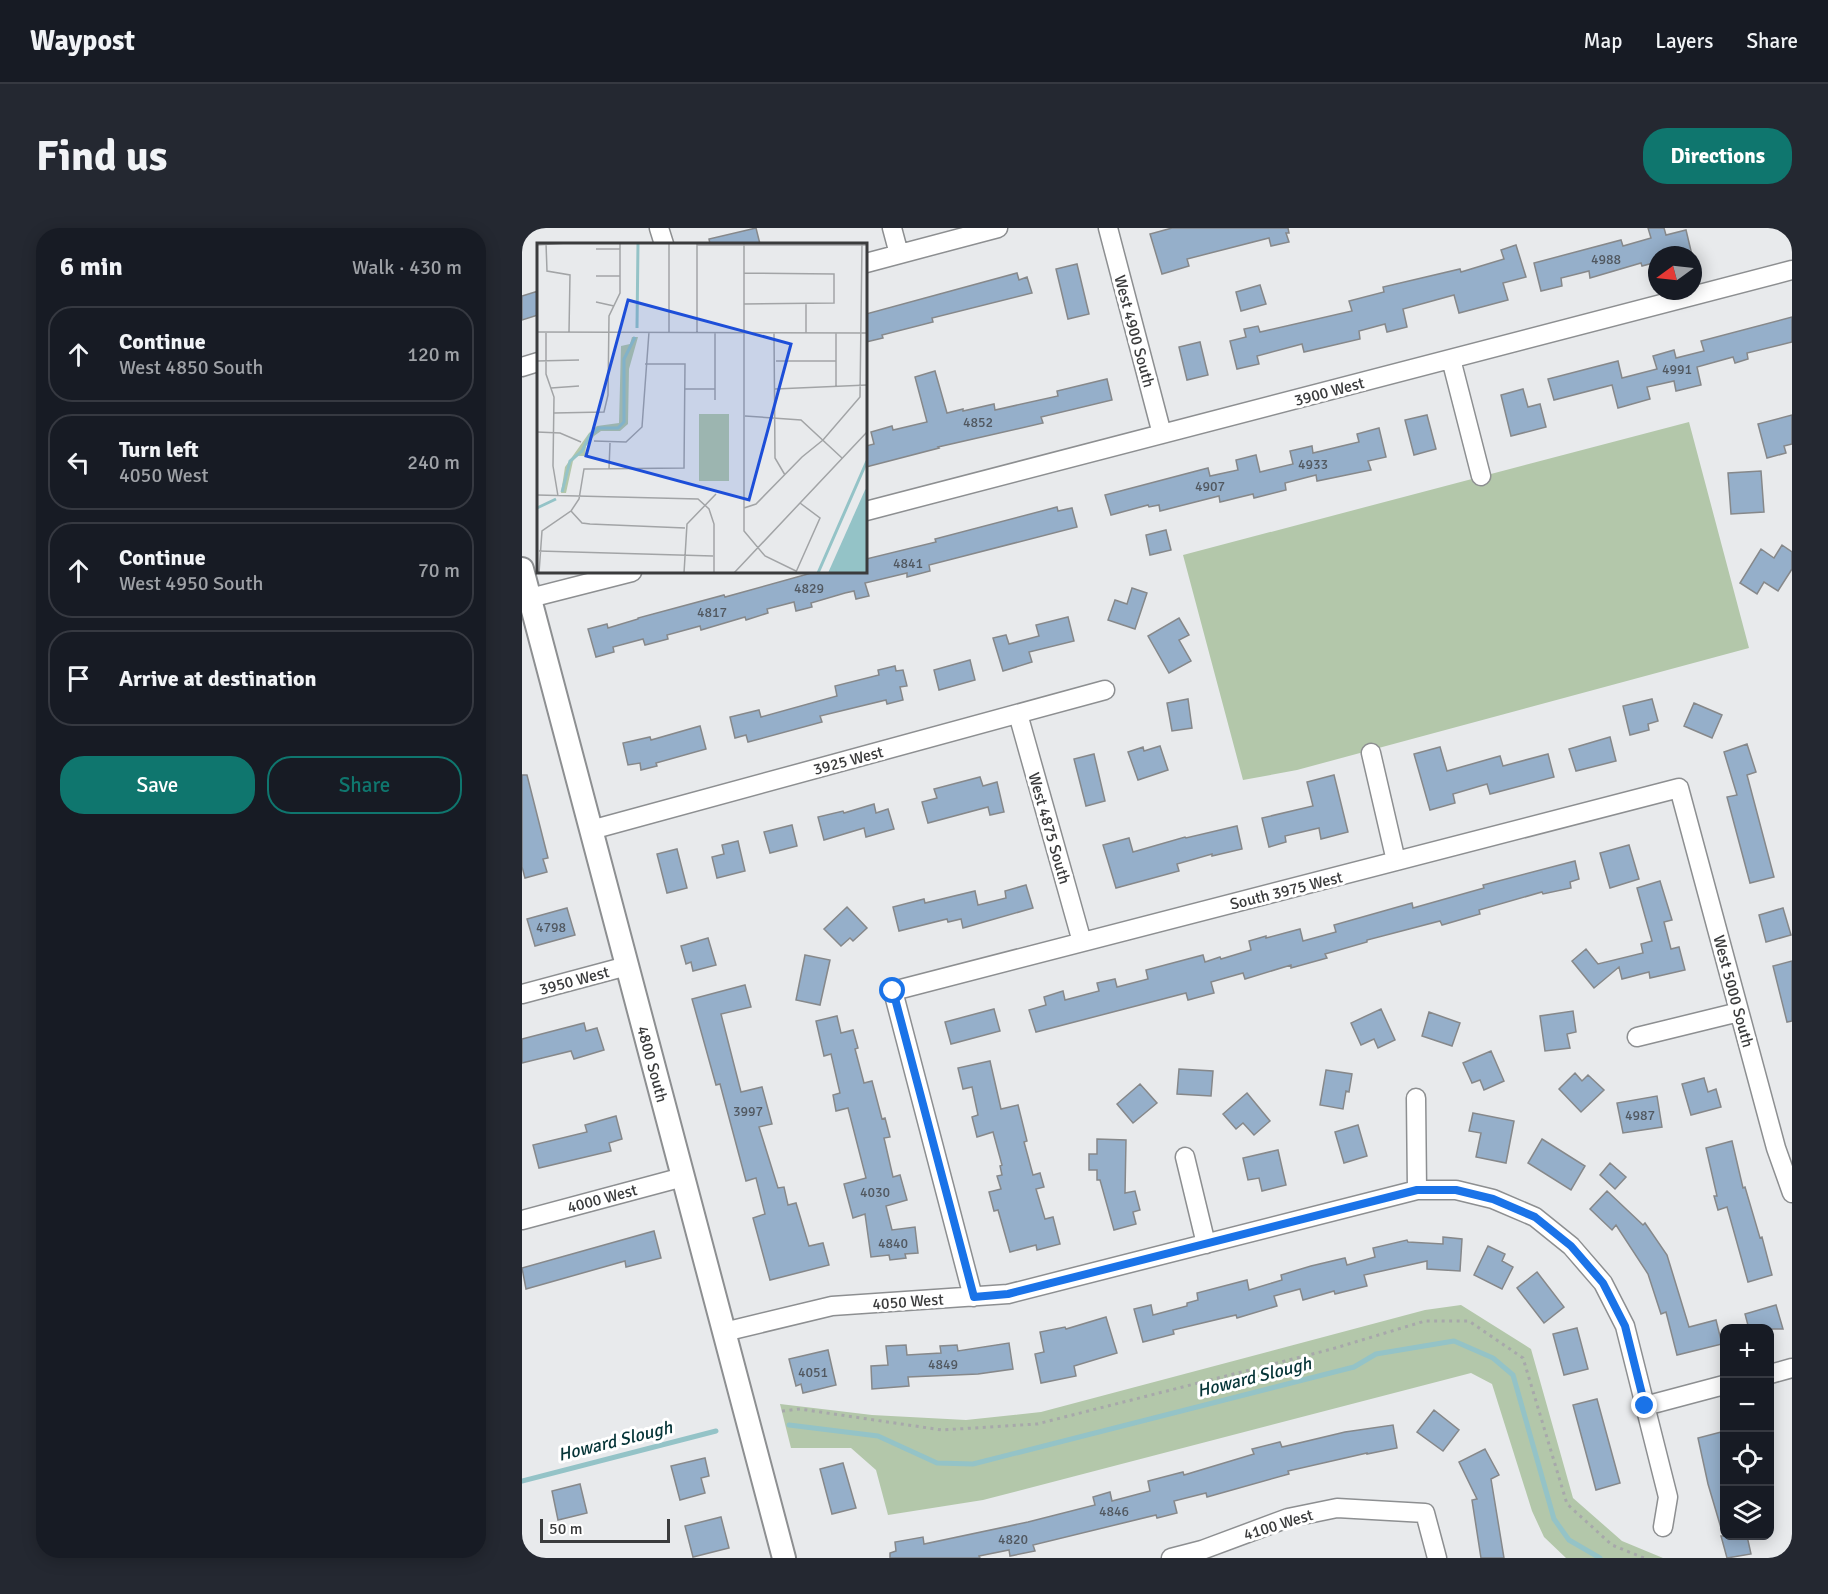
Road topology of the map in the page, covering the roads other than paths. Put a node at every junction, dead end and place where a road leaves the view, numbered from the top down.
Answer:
1 (659, 228) edge
2 (892, 228) edge
3 (998, 228) edge
4 (1108, 228) edge
5 (664, 243) edge
6 (899, 254) junction
7 (867, 263) edge
8 (1792, 270) edge
9 (1451, 359) junction
10 (537, 362) edge
11 (522, 366) edge
12 (1162, 434) junction
13 (1481, 476) dead end
14 (867, 511) edge
15 (522, 569) edge
16 (628, 573) edge
17 (526, 599) edge
18 (1105, 690) dead end
19 (1018, 714) junction
20 (1371, 753) dead end
21 (1679, 788) joint
22 (591, 830) junction
23 (1396, 861) junction
24 (1082, 942) junction
25 (627, 966) junction
26 (522, 994) edge
27 (1739, 1012) junction
28 (1637, 1037) dead end
29 (1416, 1098) dead end
30 (1185, 1158) dead end
31 (683, 1177) junction
32 (1417, 1190) junction
33 (1792, 1193) edge
34 (522, 1220) edge
35 (1206, 1244) junction
36 (974, 1297) junction
37 (724, 1332) junction
38 (1792, 1368) edge
39 (1774, 1373) edge
40 (1720, 1386) edge
41 (1645, 1406) junction
42 (1663, 1527) dead end
43 (784, 1558) edge
44 (1170, 1558) edge
45 (1437, 1558) edge

1 - 5 street
2 - 6 street
3 - 6 street
4 - 12 street, West 4900 South
6 - 7 street
8 - 9 street, 3900 West
9 - 12 street, 3900 West
9 - 13 street
10 - 11 street
12 - 14 street, 3900 West
15 - 17 street, 4800 South
16 - 17 street
17 - 22 street, 4800 South
18 - 19 street, 3925 West
19 - 22 street, 3925 West
19 - 24 street, West 4875 South
20 - 23 street
21 - 23 street, South 3975 West
21 - 27 street, West 5000 South
22 - 25 street, 4800 South
23 - 24 street, South 3975 West
24 - 36 street, South 3975 West
25 - 26 street, 3950 West
25 - 31 street, 4800 South
27 - 28 street
27 - 33 street, West 5000 South
29 - 32 street
30 - 35 street
31 - 34 street, 4000 West
31 - 37 street, 4800 South
32 - 35 street, 4050 West
32 - 41 street, 4050 West
35 - 36 street, 4050 West
36 - 37 street, 4050 West
37 - 43 street, 4800 South
38 - 39 street
40 - 41 street
41 - 42 street, 4050 West
44 - 45 street, 4100 West

